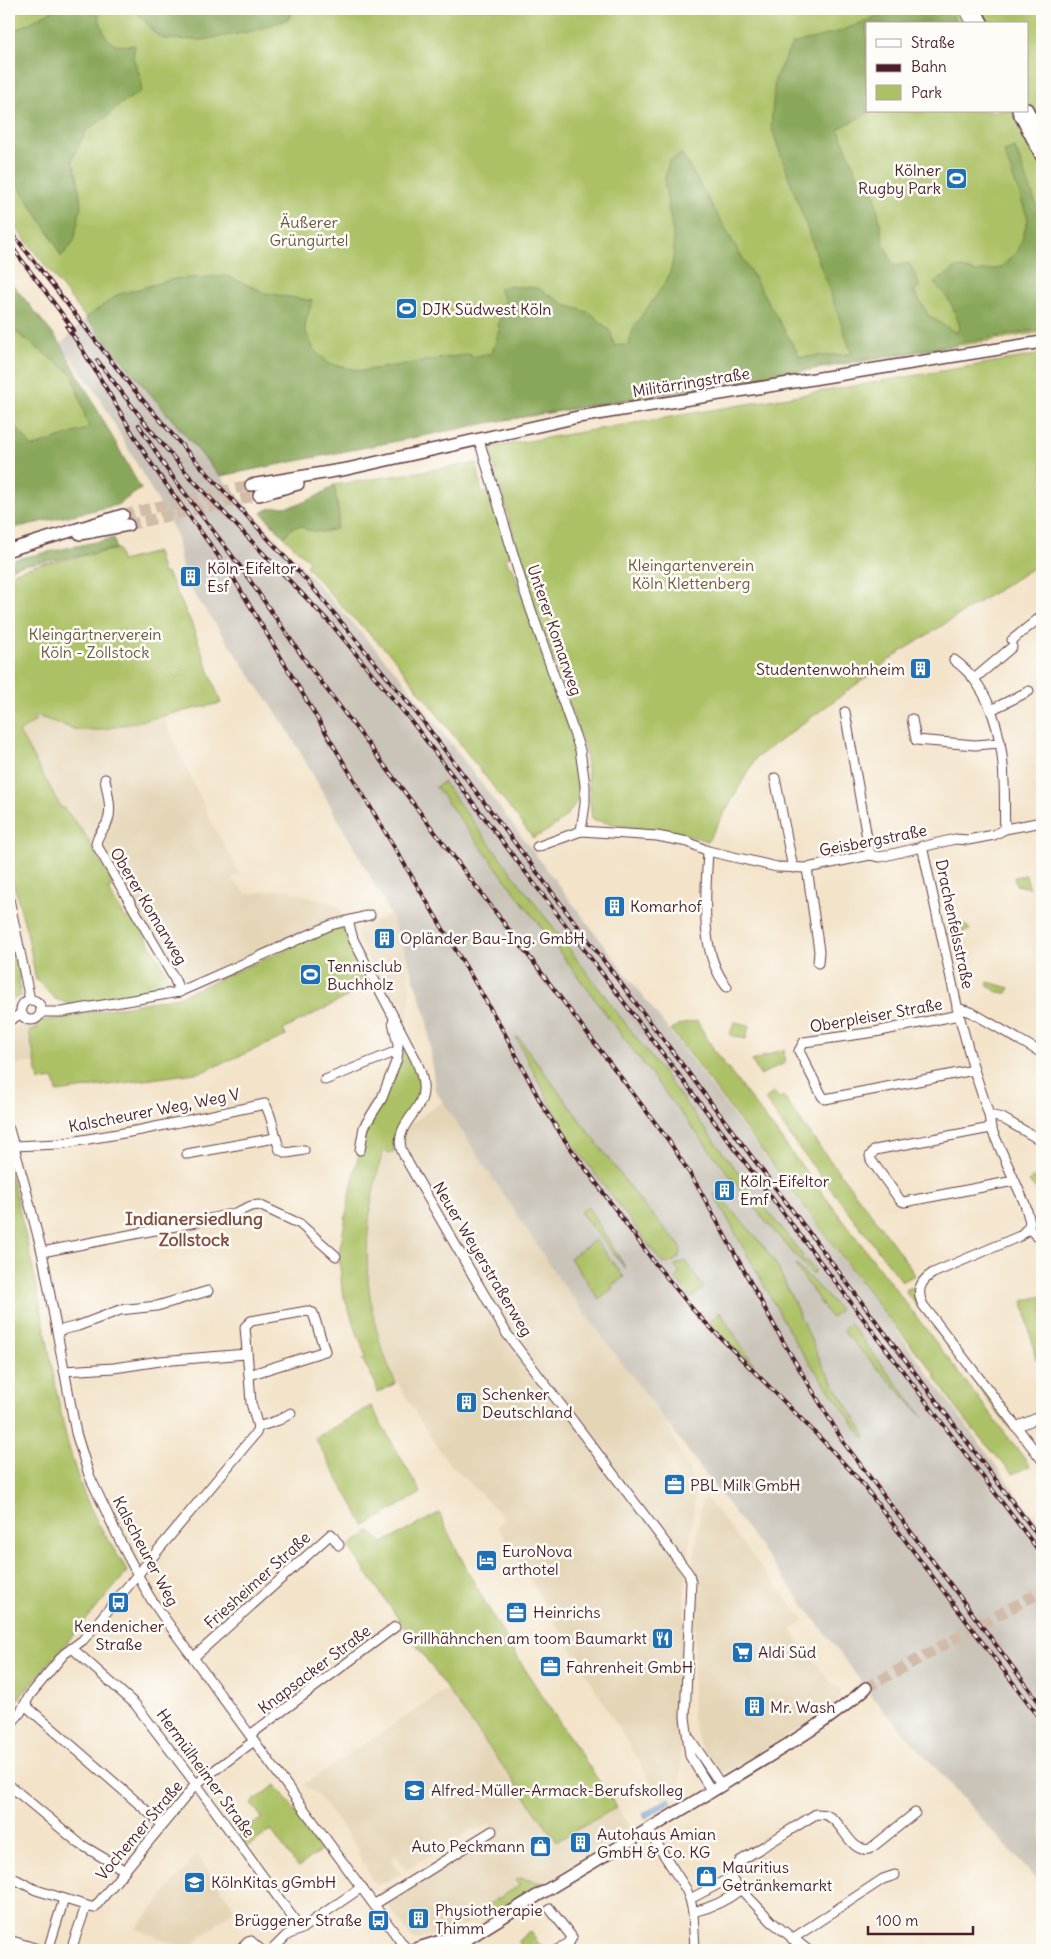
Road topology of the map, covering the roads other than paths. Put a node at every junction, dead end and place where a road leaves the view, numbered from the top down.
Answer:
1 (965, 9) edge
2 (975, 9) edge
3 (972, 22) edge
4 (982, 22) edge
5 (1028, 111) edge
6 (1019, 112) edge
7 (1042, 138) edge
8 (1042, 157) edge
9 (1042, 342) edge
10 (480, 440) junction
11 (347, 469) junction
12 (251, 485) tunnel mouth
13 (259, 495) tunnel mouth
14 (126, 520) tunnel mouth
15 (13, 548) edge
16 (1042, 617) edge
17 (954, 660) dead end
18 (974, 678) junction
19 (1029, 691) dead end
20 (991, 710) junction
21 (845, 712) dead end
22 (912, 719) dead end
23 (1000, 743) junction
24 (775, 778) dead end
25 (105, 779) dead end
26 (1042, 822) edge
27 (1006, 829) junction
28 (581, 831) junction
29 (922, 846) junction
30 (537, 847) dead end
31 (708, 851) junction
32 (870, 854) junction
33 (793, 868) junction
34 (807, 868) junction
35 (9, 899) edge
36 (370, 915) dead end
37 (348, 921) junction
38 (818, 963) dead end
39 (727, 988) dead end
40 (180, 992) junction
41 (30, 1000) junction
42 (41, 1012) junction
43 (958, 1012) junction
44 (22, 1013) junction
45 (395, 1020) junction
46 (9, 1021) edge
47 (398, 1053) junction
48 (1042, 1053) edge
49 (974, 1070) junction
50 (324, 1080) dead end
51 (989, 1115) junction
52 (991, 1128) junction
53 (9, 1129) edge
54 (274, 1138) junction
55 (1042, 1141) edge
56 (14, 1146) junction
57 (304, 1150) dead end
58 (360, 1150) dead end
59 (187, 1154) dead end
60 (1014, 1180) junction
61 (1028, 1228) junction
62 (1042, 1240) edge
63 (42, 1252) junction
64 (336, 1256) dead end
65 (208, 1290) dead end
66 (57, 1331) junction
67 (246, 1354) junction
68 (64, 1370) junction
69 (249, 1375) junction
70 (291, 1413) dead end
71 (1042, 1416) edge
72 (258, 1427) junction
73 (1016, 1427) junction
74 (1042, 1460) edge
75 (339, 1544) dead end
76 (138, 1573) junction
77 (395, 1628) dead end
78 (72, 1648) junction
79 (194, 1657) junction
80 (866, 1688) tunnel mouth
81 (25, 1705) junction
82 (9, 1726) edge
83 (252, 1738) junction
84 (196, 1784) junction
85 (9, 1785) edge
86 (717, 1789) junction
87 (915, 1813) dead end
88 (162, 1824) junction
89 (648, 1830) junction
90 (492, 1831) dead end
91 (124, 1870) junction
92 (895, 1875) dead end
93 (9, 1876) edge
94 (730, 1878) junction
95 (362, 1887) junction
96 (740, 1890) junction
97 (690, 1899) junction
98 (64, 1900) junction
99 (375, 1904) junction
100 (86, 1906) junction
101 (550, 1909) dead end
102 (693, 1912) junction
103 (486, 1927) junction
104 (301, 1929) junction
105 (9, 1940) edge
106 (796, 1941) junction
107 (41, 1950) edge
108 (48, 1950) edge
109 (71, 1950) edge
110 (240, 1950) edge
111 (261, 1950) edge
112 (272, 1950) edge
113 (407, 1950) edge
114 (412, 1950) edge
115 (450, 1950) edge
116 (557, 1950) edge
117 (695, 1950) edge
118 (792, 1950) edge
119 (808, 1950) edge

1 - 3 main road
2 - 4 main road
5 - 7 main road
6 - 8 main road
9 - 10 main road, Militärringstraße
10 - 11 main road, Militärringstraße
10 - 28 street, Unterer Komarweg
11 - 12 main road, Militärringstraße
11 - 13 main road, Militärringstraße
14 - 15 main road
16 - 18 street
17 - 18 street
18 - 20 street
19 - 20 street
20 - 23 street
21 - 32 street
22 - 23 street
23 - 27 street
24 - 33 street
25 - 40 street, Oberer Komarweg
26 - 27 street, Geisbergstraße
27 - 29 street, Geisbergstraße
28 - 30 street
28 - 31 street, Geisbergstraße
29 - 32 street, Geisbergstraße
29 - 43 street, Drachenfelsstraße
31 - 33 street, Geisbergstraße
31 - 39 street
32 - 34 street, Geisbergstraße
33 - 34 street, Geisbergstraße
34 - 38 street
35 - 41 street
36 - 37 street, Oberer Komarweg
37 - 40 street, Oberer Komarweg
37 - 45 street, Neuer Weyerstraßerweg
40 - 42 street, Oberer Komarweg
41 - 42 street
41 - 44 street
42 - 44 street
43 - 48 street, Drachenfelsstraße
43 - 49 street, Drachenfelsstraße
43 - 49 street, Oberpleiser Straße
44 - 46 street
45 - 47 street
45 - 86 street, Neuer Weyerstraßerweg
47 - 50 street
47 - 58 street
49 - 51 street, Drachenfelsstraße
51 - 52 street, Drachenfelsstraße
51 - 55 street
52 - 60 street, Drachenfelsstraße
52 - 60 street
53 - 56 street, Kalscheurer Weg
54 - 56 street, Kalscheurer Weg, Weg V
54 - 57 street
54 - 59 street
56 - 63 street, Kalscheurer Weg
60 - 61 street, Drachenfelsstraße
61 - 62 street
61 - 73 street
63 - 64 street
63 - 66 street, Kalscheurer Weg
65 - 66 street
66 - 68 street, Kalscheurer Weg
67 - 68 street
67 - 69 street
67 - 69 street
68 - 76 street, Kalscheurer Weg
69 - 72 street
70 - 72 street
71 - 73 street
72 - 76 street
73 - 74 street
75 - 79 street, Friesheimer Straße
76 - 78 street
76 - 79 street, Kalscheurer Weg
77 - 83 street, Knapsacker Straße
78 - 81 street
78 - 84 street, Hermülheimer Straße
79 - 83 street, Kalscheurer Weg
80 - 86 main road
81 - 82 street
81 - 88 street
83 - 84 street, Vochemer Straße
83 - 95 street, Kalscheurer Weg
84 - 88 street, Vochemer Straße
84 - 104 street, Hermülheimer Straße
85 - 91 street
86 - 89 main road
87 - 94 street
88 - 91 street, Vochemer Straße
89 - 97 street
89 - 103 main road
90 - 99 street
91 - 100 street, Vochemer Straße
92 - 106 street
93 - 98 street
94 - 96 street
94 - 97 street
95 - 99 street, Kalscheurer Weg
95 - 104 street
96 - 102 street
96 - 106 street
97 - 102 street
98 - 100 street
98 - 108 street
99 - 113 street, Kalscheurer Weg
100 - 109 street
101 - 116 street
102 - 117 street
103 - 114 main road
103 - 115 main road
104 - 112 street
105 - 107 street
106 - 118 street
106 - 119 street
110 - 111 street

